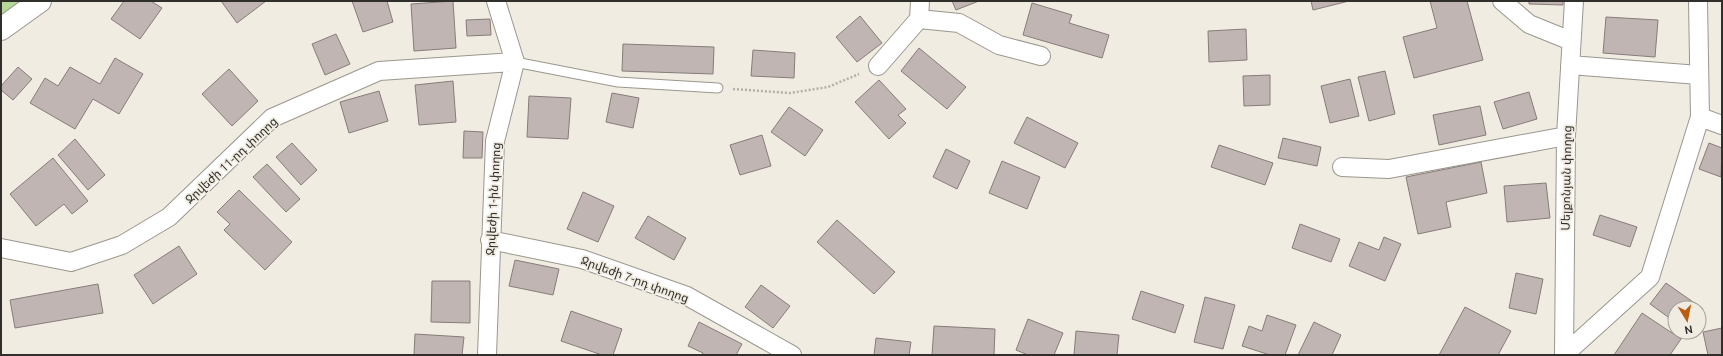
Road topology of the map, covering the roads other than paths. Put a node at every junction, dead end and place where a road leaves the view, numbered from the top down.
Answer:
1 (40, 1) edge
2 (496, 1) edge
3 (920, 1) edge
4 (1502, 1) edge
5 (1574, 1) edge
6 (1698, 1) edge
7 (919, 19) junction
8 (1, 28) edge
9 (1571, 41) junction
10 (1041, 56) dead end
11 (516, 62) junction
12 (1570, 65) junction
13 (878, 66) road end
14 (1699, 75) junction
15 (718, 88) road end
16 (1700, 117) junction
17 (1722, 125) edge
18 (1566, 136) junction
19 (1342, 167) dead end
20 (490, 240) junction
21 (1, 248) edge
22 (1565, 354) edge
23 (487, 355) edge
24 (792, 355) edge

1 - 8 street
2 - 11 street
3 - 7 street
4 - 9 street
5 - 9 street, Մելքոնյան փողոց
6 - 14 street
7 - 10 street
7 - 13 street
9 - 12 street, Մելքոնյան փողոց
11 - 15 lane
11 - 20 street, Ջրվեժի 1-ին փողոց
11 - 21 street, Ջրվեժի 11-րդ փողոց
12 - 14 street
12 - 18 street, Մելքոնյան փողոց
14 - 16 street
16 - 17 street
16 - 22 street
18 - 19 street
18 - 22 street, Մելքոնյան փողոց
20 - 23 street, Ջրվեժի 1-ին փողոց
20 - 24 street, Ջրվեժի 7-րդ փողոց

